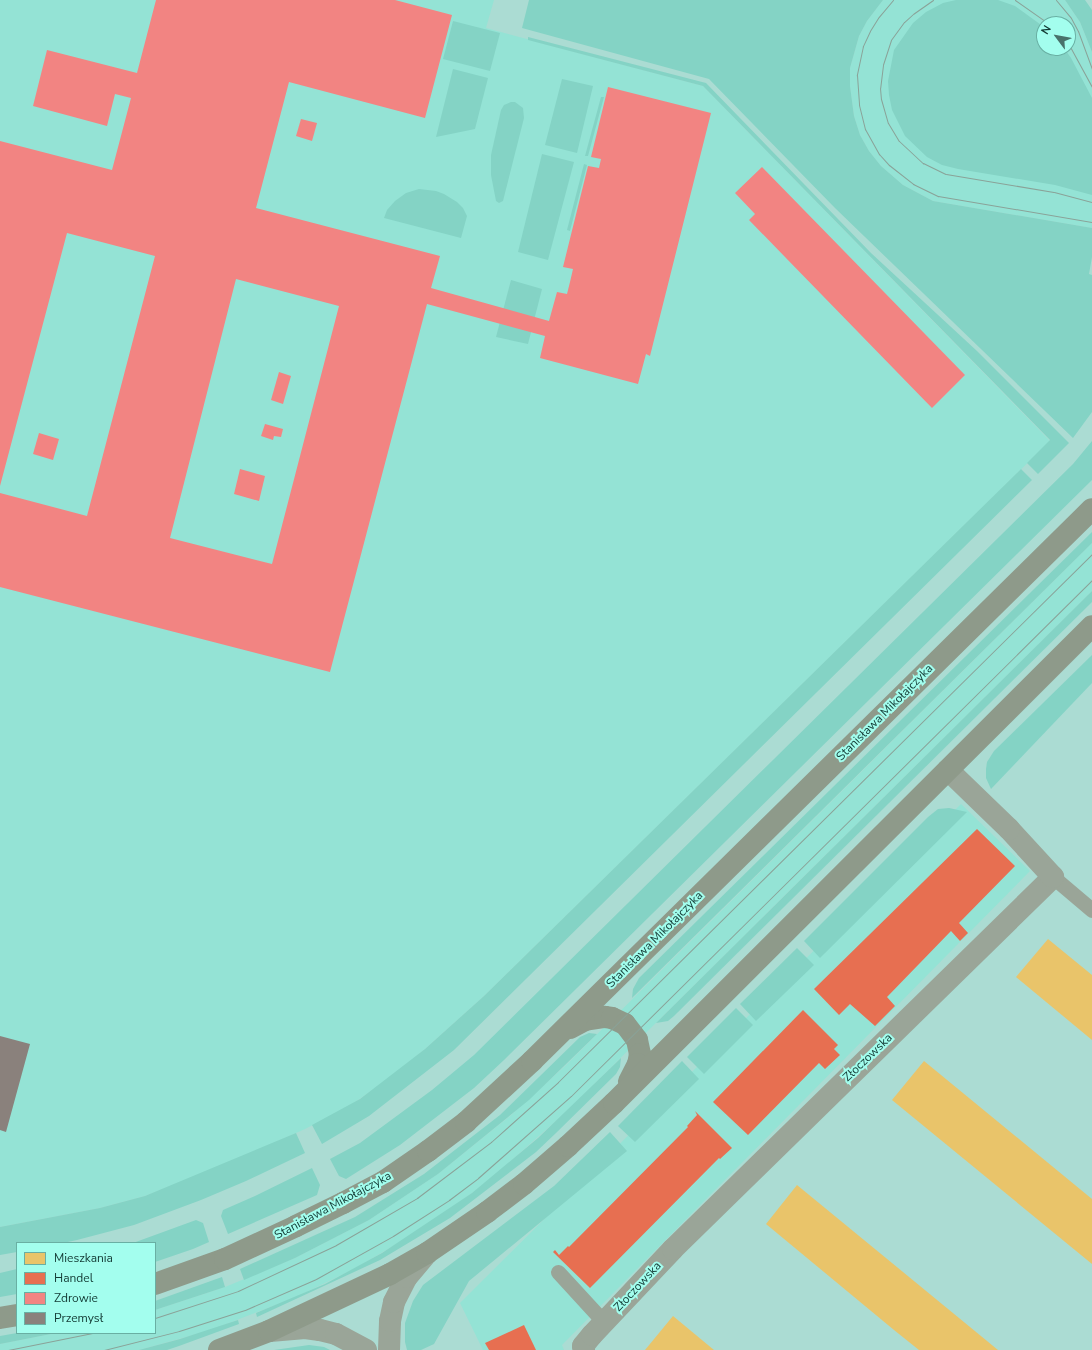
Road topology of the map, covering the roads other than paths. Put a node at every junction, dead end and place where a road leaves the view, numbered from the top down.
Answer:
1 (1092, 509) edge
2 (1092, 626) edge
3 (948, 770) junction
4 (1053, 877) junction
5 (1092, 910) edge
6 (556, 1037) junction
7 (614, 1103) junction
8 (427, 1253) junction
9 (558, 1272) dead end
10 (156, 1284) edge
11 (16, 1315) edge
12 (0, 1318) edge
13 (604, 1322) junction
14 (269, 1331) junction
15 (219, 1350) edge
16 (366, 1350) edge
17 (389, 1350) edge
18 (584, 1350) edge

1 - 6 street, Stanisława Mikołajczyka
2 - 3 street
3 - 4 street
3 - 7 street
4 - 5 lane
4 - 13 street, Złoczowska
6 - 7 street
6 - 10 street, Stanisława Mikołajczyka
7 - 8 street
8 - 14 street
8 - 17 street
9 - 13 lane
11 - 12 street
13 - 18 street, Złoczowska
14 - 15 street
14 - 16 street

